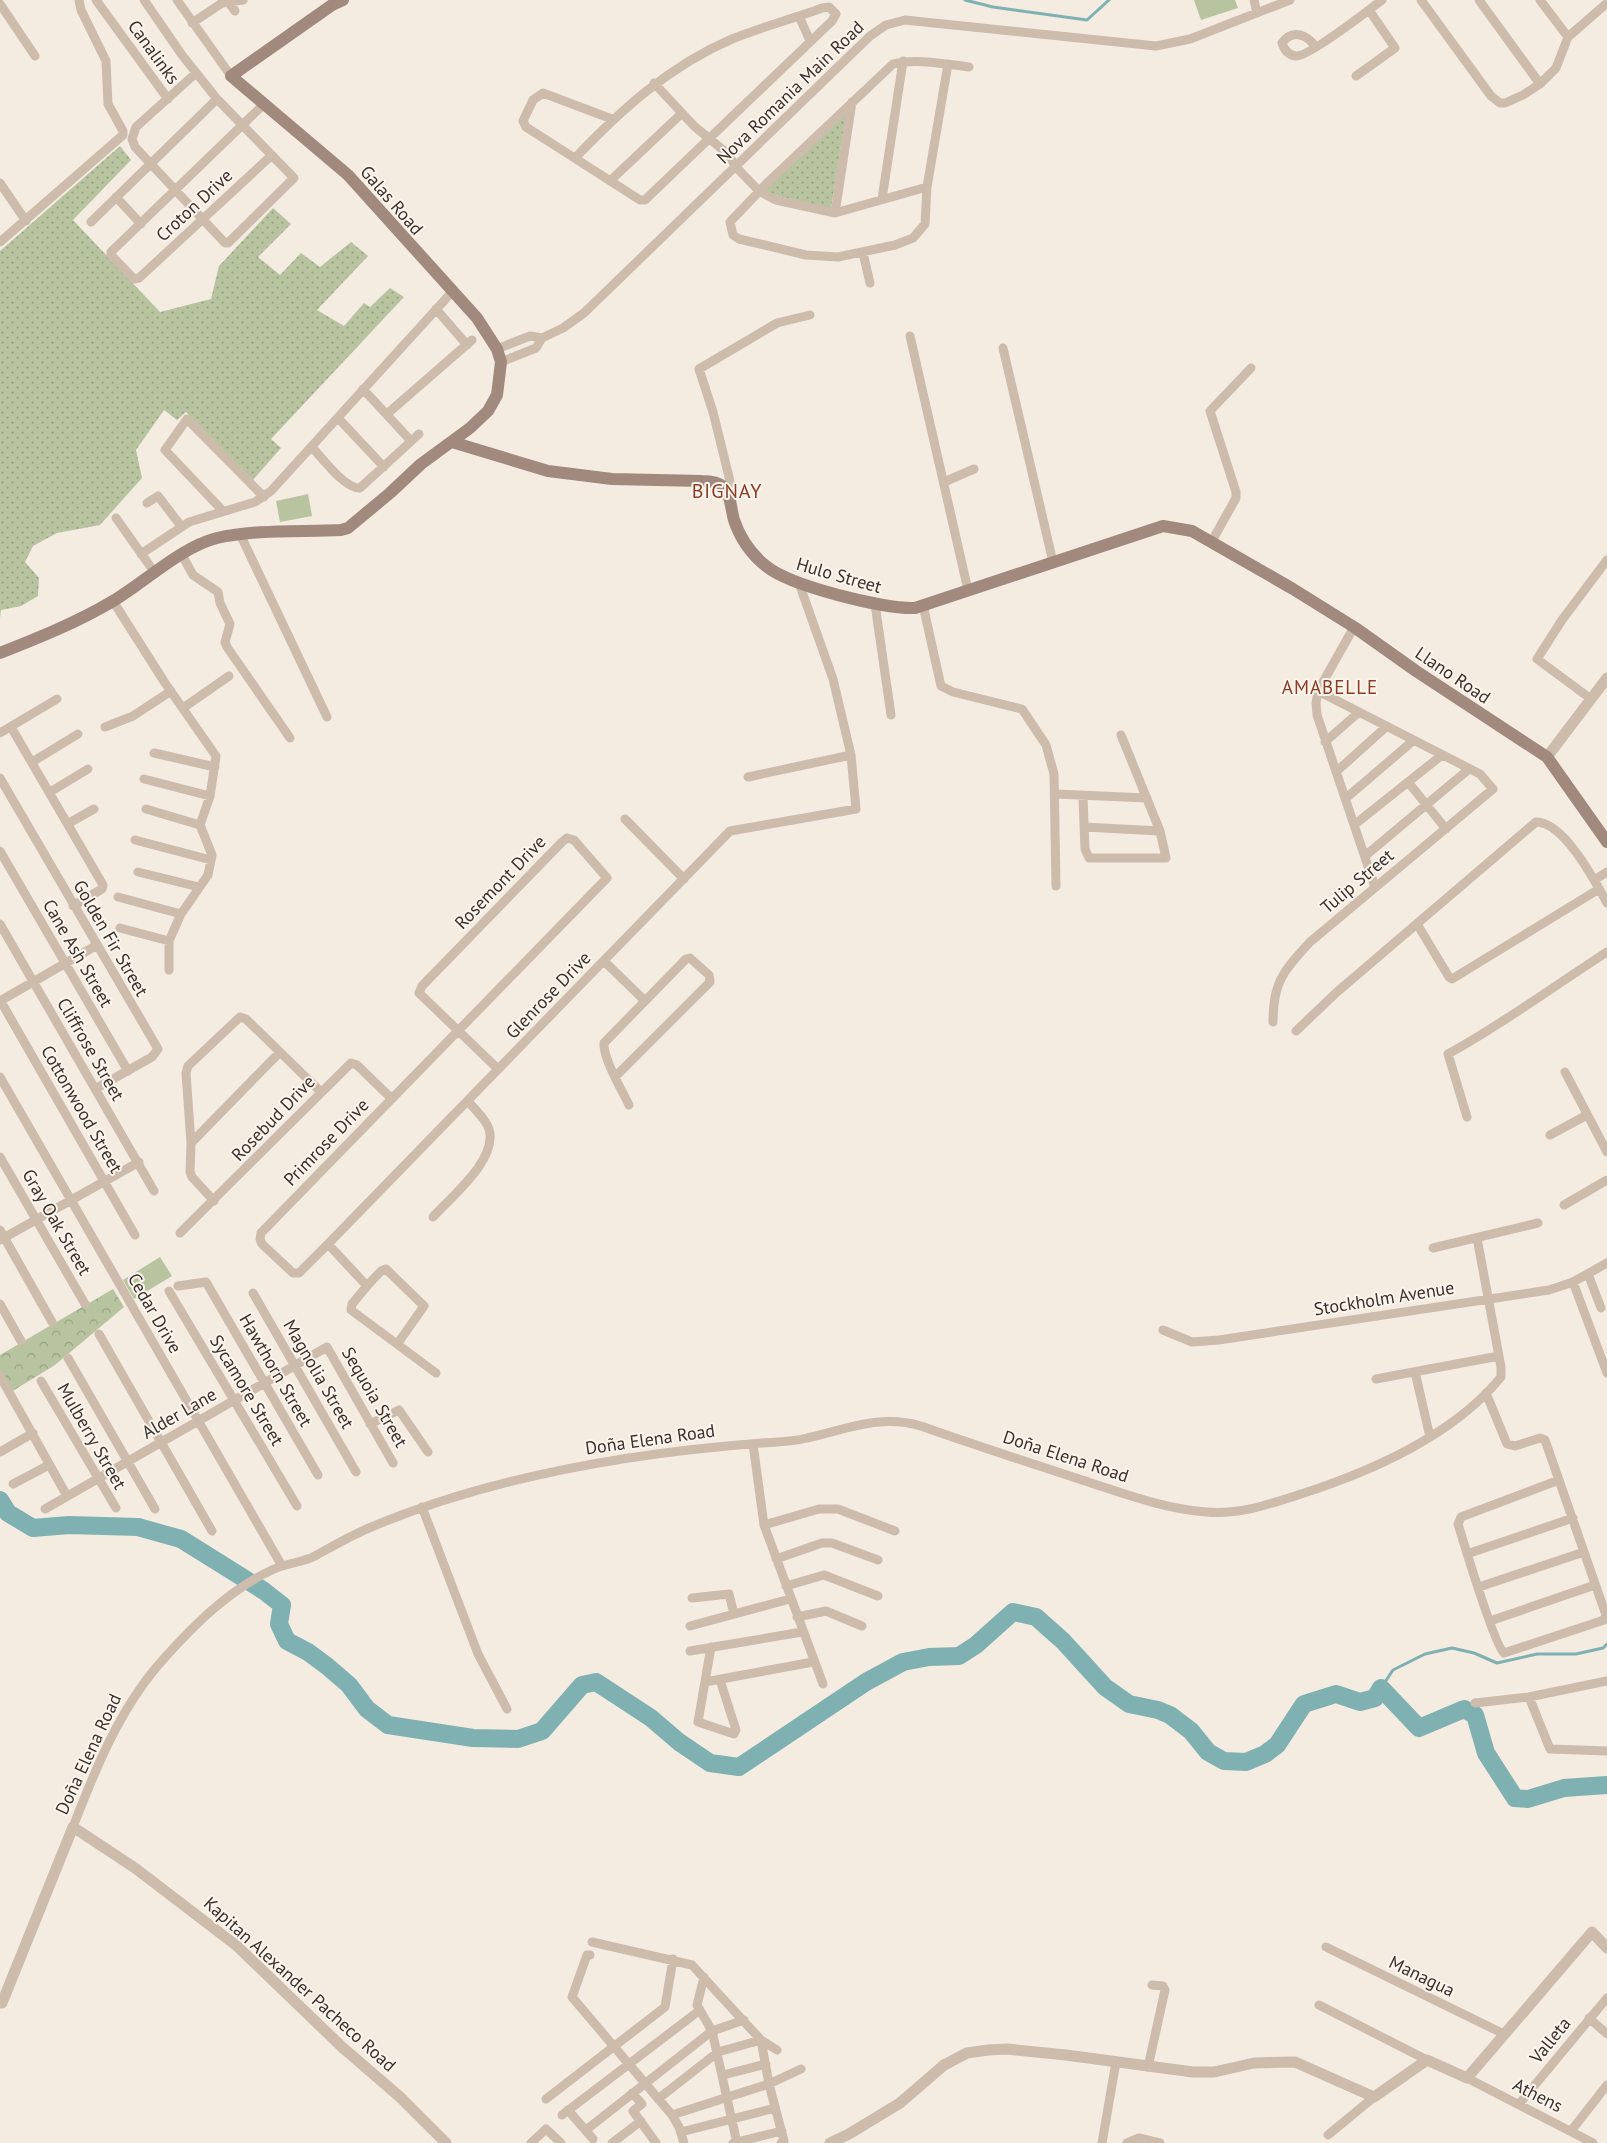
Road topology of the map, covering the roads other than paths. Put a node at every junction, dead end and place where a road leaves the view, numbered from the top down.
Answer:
1 (79, 0) edge
2 (96, 0) edge
3 (144, 0) edge
4 (177, 0) edge
5 (227, 0) edge
6 (243, 0) edge
7 (1254, 0) edge
8 (1290, 0) edge
9 (1382, 0) edge
10 (1421, 0) edge
11 (1479, 0) edge
12 (1540, 0) edge
13 (336, 2) edge
14 (1607, 3) edge
15 (0, 4) edge
16 (1369, 10) junction
17 (235, 11) dead end
18 (1257, 12) junction
19 (799, 16) junction
20 (192, 23) junction
21 (1568, 37) junction
22 (810, 40) junction
23 (1316, 47) dead end
24 (35, 56) dead end
25 (903, 61) junction
26 (948, 64) junction
27 (970, 67) dead end
28 (196, 74) junction
29 (231, 76) junction
30 (1356, 76) dead end
31 (654, 83) junction
32 (1540, 84) junction
33 (168, 99) junction
34 (217, 99) junction
35 (852, 101) junction
36 (263, 105) junction
37 (681, 114) junction
38 (612, 119) junction
39 (242, 125) junction
40 (711, 138) junction
41 (272, 155) junction
42 (575, 158) junction
43 (150, 163) junction
44 (736, 166) junction
45 (610, 181) junction
46 (0, 182) edge
47 (928, 188) junction
48 (176, 191) junction
49 (759, 191) junction
50 (116, 197) junction
51 (882, 199) junction
52 (835, 213) junction
53 (203, 220) junction
54 (26, 222) junction
55 (91, 222) dead end
56 (141, 224) junction
57 (0, 242) edge
58 (863, 253) junction
59 (870, 283) dead end
60 (452, 292) junction
61 (436, 309) junction
62 (810, 315) dead end
63 (910, 336) dead end
64 (542, 338) junction
65 (1003, 348) dead end
66 (497, 349) junction
67 (500, 362) junction
68 (1251, 368) dead end
69 (363, 389) junction
70 (387, 414) junction
71 (338, 418) junction
72 (419, 434) dead end
73 (411, 441) junction
74 (452, 442) junction
75 (312, 447) junction
76 (384, 467) junction
77 (974, 469) dead end
78 (944, 482) junction
79 (727, 491) junction
80 (264, 497) junction
81 (147, 503) dead end
82 (223, 511) junction
83 (116, 518) dead end
84 (181, 526) junction
85 (240, 534) junction
86 (1212, 541) junction
87 (141, 554) junction
88 (182, 555) junction
89 (1607, 560) edge
90 (1053, 562) junction
91 (1253, 565) joint
92 (150, 566) dead end
93 (799, 583) junction
94 (968, 590) junction
95 (113, 601) junction
96 (874, 604) junction
97 (923, 605) junction
98 (1354, 627) junction
99 (0, 653) edge
100 (229, 676) dead end
101 (1607, 678) edge
102 (171, 691) junction
103 (1318, 691) junction
104 (57, 699) dead end
105 (1591, 699) junction
106 (183, 708) junction
107 (1359, 712) junction
108 (891, 715) dead end
109 (327, 716) dead end
110 (105, 726) dead end
111 (1387, 726) junction
112 (11, 727) junction
113 (0, 734) edge
114 (78, 734) dead end
115 (1121, 735) dead end
116 (290, 738) dead end
117 (1414, 740) junction
118 (1325, 742) junction
119 (154, 753) dead end
120 (851, 755) junction
121 (1442, 755) junction
122 (1547, 757) junction
123 (32, 762) junction
124 (215, 767) junction
125 (88, 769) dead end
126 (1469, 769) junction
127 (1336, 772) junction
128 (748, 777) dead end
129 (0, 778) edge
130 (144, 779) dead end
131 (1408, 782) junction
132 (50, 792) junction
133 (1055, 794) junction
134 (210, 796) junction
135 (1083, 797) junction
136 (1147, 798) junction
137 (1345, 800) junction
138 (1426, 805) junction
139 (94, 809) dead end
140 (146, 809) dead end
141 (626, 819) dead end
142 (69, 823) junction
143 (200, 825) junction
144 (1354, 825) junction
145 (1084, 827) junction
146 (1446, 829) junction
147 (1160, 830) junction
148 (135, 840) dead end
149 (1607, 842) edge
150 (0, 851) edge
151 (1365, 856) junction
152 (211, 860) junction
153 (138, 872) dead end
154 (1607, 872) edge
155 (607, 878) joint
156 (684, 879) junction
157 (1594, 880) junction
158 (1056, 886) dead end
159 (199, 887) junction
160 (1375, 887) junction
161 (1599, 889) junction
162 (118, 897) dead end
163 (1607, 903) edge
164 (73, 906) junction
165 (181, 914) junction
166 (0, 924) edge
167 (1417, 924) junction
168 (120, 928) dead end
169 (169, 941) junction
170 (97, 945) junction
171 (1607, 952) edge
172 (604, 961) junction
173 (65, 964) junction
174 (170, 970) dead end
175 (34, 982) junction
176 (0, 1000) edge
177 (644, 1000) junction
178 (1272, 1022) dead end
179 (456, 1031) junction
180 (1296, 1032) dead end
181 (280, 1052) junction
182 (498, 1069) junction
183 (128, 1071) junction
184 (1565, 1072) dead end
185 (616, 1076) junction
186 (0, 1077) edge
187 (95, 1088) junction
188 (321, 1092) junction
189 (391, 1098) junction
190 (468, 1101) junction
191 (629, 1105) dead end
192 (1587, 1115) junction
193 (1468, 1117) dead end
194 (1550, 1135) dead end
195 (191, 1142) junction
196 (1607, 1152) edge
197 (0, 1157) edge
198 (139, 1162) junction
199 (1607, 1180) edge
200 (106, 1181) junction
201 (154, 1191) dead end
202 (71, 1199) junction
203 (214, 1201) junction
204 (1564, 1205) dead end
205 (433, 1217) dead end
206 (36, 1220) junction
207 (1538, 1223) dead end
208 (180, 1234) dead end
209 (135, 1235) dead end
210 (1, 1236) edge
211 (1477, 1238) junction
212 (328, 1244) junction
213 (1432, 1248) dead end
214 (1607, 1263) edge
215 (299, 1273) joint
216 (1588, 1274) junction
217 (1573, 1282) junction
218 (178, 1286) dead end
219 (367, 1286) junction
220 (169, 1291) dead end
221 (253, 1293) dead end
222 (1487, 1298) junction
223 (0, 1304) edge
224 (85, 1304) dead end
225 (1601, 1308) dead end
226 (52, 1322) dead end
227 (1163, 1330) dead end
228 (99, 1334) dead end
229 (21, 1341) dead end
230 (398, 1343) junction
231 (328, 1348) joint
232 (1499, 1356) junction
233 (68, 1358) dead end
234 (295, 1366) junction
235 (1415, 1372) junction
236 (436, 1373) dead end
237 (1607, 1373) edge
238 (0, 1376) edge
239 (1376, 1379) dead end
240 (41, 1381) dead end
241 (263, 1384) junction
242 (1486, 1393) junction
243 (234, 1400) junction
244 (198, 1421) junction
245 (370, 1424) junction
246 (33, 1433) junction
247 (1430, 1437) junction
248 (161, 1442) junction
249 (752, 1444) junction
250 (0, 1452) edge
251 (428, 1452) dead end
252 (128, 1461) junction
253 (393, 1463) dead end
254 (49, 1465) junction
255 (356, 1472) dead end
256 (318, 1475) dead end
257 (98, 1479) junction
258 (1559, 1480) junction
259 (13, 1484) dead end
260 (67, 1496) junction
261 (297, 1506) dead end
262 (422, 1507) junction
263 (116, 1508) dead end
264 (45, 1509) dead end
265 (155, 1509) dead end
266 (1573, 1518) junction
267 (764, 1525) junction
268 (894, 1531) dead end
269 (212, 1532) dead end
270 (1584, 1552) junction
271 (1468, 1554) junction
272 (776, 1559) junction
273 (878, 1560) dead end
274 (282, 1566) junction
275 (1595, 1585) junction
276 (786, 1586) junction
277 (1479, 1587) junction
278 (878, 1596) dead end
279 (692, 1598) dead end
280 (790, 1599) junction
281 (734, 1614) junction
282 (797, 1618) junction
283 (1490, 1621) junction
284 (690, 1626) dead end
285 (862, 1626) dead end
286 (802, 1632) junction
287 (711, 1647) junction
288 (690, 1651) dead end
289 (814, 1662) junction
290 (720, 1680) junction
291 (1607, 1681) edge
292 (705, 1682) junction
293 (823, 1684) dead end
294 (1529, 1697) junction
295 (1475, 1703) dead end
296 (507, 1709) dead end
297 (1607, 1751) edge
298 (73, 1828) junction
299 (592, 1942) dead end
300 (1326, 1947) dead end
301 (1607, 1948) edge
302 (590, 1955) dead end
303 (673, 1959) junction
304 (704, 1976) junction
305 (1152, 1985) dead end
306 (1607, 1998) edge
307 (0, 2003) edge
308 (1319, 2005) dead end
309 (700, 2010) junction
310 (1589, 2018) junction
311 (744, 2020) junction
312 (712, 2030) junction
313 (1504, 2034) junction
314 (1607, 2034) edge
315 (761, 2040) junction
316 (614, 2048) junction
317 (777, 2050) dead end
318 (718, 2052) junction
319 (1428, 2060) junction
320 (1116, 2062) junction
321 (628, 2064) junction
322 (766, 2064) junction
323 (1148, 2067) junction
324 (801, 2069) dead end
325 (723, 2075) junction
326 (1467, 2078) junction
327 (645, 2082) junction
328 (769, 2084) junction
329 (1607, 2085) edge
330 (632, 2093) junction
331 (1374, 2097) junction
332 (728, 2098) junction
333 (546, 2099) dead end
334 (658, 2099) junction
335 (1519, 2104) junction
336 (775, 2108) junction
337 (672, 2115) junction
338 (733, 2120) junction
339 (641, 2121) junction
340 (586, 2130) junction
341 (782, 2131) junction
342 (1572, 2131) junction
343 (681, 2132) junction
344 (1328, 2135) dead end
345 (593, 2139) dead end
346 (446, 2143) edge
347 (531, 2143) edge
348 (561, 2143) edge
349 (612, 2143) edge
350 (656, 2143) edge
351 (684, 2143) edge
352 (736, 2143) edge
353 (781, 2143) edge
354 (830, 2143) edge
355 (1102, 2143) edge
356 (1127, 2143) edge
357 (1160, 2143) edge
358 (1593, 2143) edge

1 - 54 street
2 - 33 street, Canalinks
3 - 28 street
4 - 20 street, Galas Road
5 - 6 street
5 - 17 street
5 - 20 street
7 - 18 street
8 - 18 street, Nova Romania Main Road
9 - 16 street
10 - 32 street
11 - 32 street
12 - 21 street
13 - 29 main road
14 - 21 street
15 - 24 street
16 - 23 street
16 - 30 street
18 - 44 street, Nova Romania Main Road
19 - 22 street
19 - 22 street
19 - 31 street
20 - 29 street, Galas Road
21 - 32 street
22 - 40 street
25 - 26 street
25 - 35 street
25 - 51 street
26 - 27 street
26 - 47 street
28 - 33 street
28 - 34 street
29 - 36 main road, Galas Road
31 - 37 street
31 - 38 street
33 - 43 street
34 - 39 street
34 - 43 street
35 - 49 street
35 - 52 street
36 - 39 street
36 - 60 main road, Galas Road
37 - 40 street
37 - 45 street
38 - 42 street
38 - 42 street
39 - 41 street
39 - 48 street
40 - 44 street
40 - 45 street
41 - 53 street, Croton Drive
41 - 53 street
42 - 45 street
43 - 48 street
43 - 50 street
44 - 49 street
44 - 64 street, Nova Romania Main Road
46 - 54 street
47 - 51 street
47 - 58 street
48 - 53 street
48 - 56 street
49 - 52 street
49 - 58 street
50 - 55 street
50 - 56 street
51 - 52 street
53 - 56 street, Croton Drive
54 - 57 street
58 - 59 street
60 - 61 street
60 - 66 main road, Galas Road
61 - 69 street
61 - 70 street
62 - 79 street
63 - 78 street
64 - 66 street, Nova Romania Main Road
64 - 67 street, Nova Romania Main Road
65 - 90 street
66 - 67 main road, Galas Road
67 - 74 main road, Galas Road
68 - 86 street
69 - 70 street
69 - 71 street
70 - 73 street
71 - 75 street
71 - 76 street
72 - 73 street
73 - 76 street
74 - 79 main road
74 - 85 main road, Galas Road
75 - 76 street
75 - 80 street
77 - 78 street
78 - 94 street
79 - 93 main road, Hulo Street
80 - 82 street
80 - 82 street
81 - 84 street
82 - 84 street
83 - 87 street
84 - 87 street
85 - 88 main road, Galas Road
85 - 109 street
86 - 90 main road, Hulo Street
86 - 91 main road, Hulo Street
87 - 92 street
88 - 95 main road, Galas Road
88 - 116 street
89 - 105 street
90 - 94 main road, Hulo Street
91 - 98 main road, Llano Road
93 - 96 main road, Hulo Street
93 - 120 street
94 - 97 main road, Hulo Street
95 - 99 main road, Galas Road
95 - 102 street
96 - 97 main road, Hulo Street
96 - 108 street
97 - 133 street
98 - 103 street
98 - 122 main road, Llano Road
100 - 106 street
101 - 105 street
102 - 106 street
102 - 110 street
103 - 107 street
103 - 118 street
104 - 112 street
105 - 122 street
106 - 124 street
107 - 111 street
107 - 118 street
111 - 117 street
111 - 127 street
112 - 113 street
112 - 123 street
114 - 123 street
115 - 136 street
117 - 121 street
117 - 137 street
118 - 127 street
119 - 124 street
120 - 128 street
120 - 156 street, Glenrose Drive
121 - 126 street
121 - 131 street
122 - 149 main road, Llano Road
123 - 132 street
124 - 134 street
125 - 132 street
126 - 138 street
126 - 146 street, Tulip Street
127 - 137 street
129 - 164 street, Golden Fir Street
130 - 134 street
131 - 138 street
131 - 144 street
132 - 142 street
133 - 135 street
133 - 158 street
134 - 143 street
135 - 136 street
135 - 145 street
136 - 147 street
137 - 144 street
138 - 146 street
138 - 151 street
139 - 142 street
140 - 143 street
141 - 156 street
142 - 164 street
143 - 152 street
144 - 151 street
145 - 147 street
145 - 147 street
146 - 160 street, Tulip Street
148 - 152 street
150 - 173 street, Cane Ash Street
151 - 160 street
152 - 159 street
153 - 159 street
154 - 157 street
155 - 179 street, Primrose Drive
155 - 179 street, Rosemont Drive
156 - 172 street, Glenrose Drive
157 - 161 street
157 - 167 street
159 - 165 street
160 - 178 street, Tulip Street
161 - 163 street
161 - 167 street
162 - 165 street
164 - 170 street, Golden Fir Street
165 - 169 street
166 - 175 street, Cliffrose Street
167 - 180 street
168 - 169 street
169 - 174 street
170 - 173 street
170 - 183 street, Golden Fir Street
171 - 193 street
172 - 177 street
172 - 182 street, Glenrose Drive
173 - 175 street
173 - 183 street, Cane Ash Street
175 - 176 street
175 - 187 street, Cliffrose Street
176 - 200 street, Cottonwood Street
177 - 185 street
177 - 185 street
179 - 182 street
179 - 189 street, Primrose Drive
181 - 188 street
181 - 195 street
181 - 195 street
182 - 190 street, Glenrose Drive
183 - 187 street, Golden Fir Street
184 - 192 street
185 - 191 street
186 - 202 street, Cedar Drive
187 - 198 street, Cliffrose Street
188 - 189 street, Rosebud Drive
188 - 203 street, Rosebud Drive
189 - 215 street, Primrose Drive
190 - 205 street
190 - 212 street, Glenrose Drive
192 - 194 street
192 - 196 street
195 - 203 street
197 - 206 street, Gray Oak Street
198 - 200 street
198 - 201 street, Cliffrose Street
199 - 204 street
200 - 202 street
200 - 209 street, Cottonwood Street
202 - 206 street
202 - 244 street, Cedar Drive
203 - 208 street, Rosebud Drive
206 - 210 street
206 - 224 street, Gray Oak Street
207 - 211 street
210 - 226 street
211 - 213 street
211 - 222 street, Doña Elena Road
212 - 215 street, Glenrose Drive
212 - 219 street
214 - 216 street, Stockholm Avenue
216 - 217 street, Stockholm Avenue
216 - 225 street
217 - 222 street, Stockholm Avenue
217 - 237 street
218 - 241 street, Hawthorn Street
219 - 230 street
219 - 230 street
220 - 243 street, Sycamore Street
221 - 234 street, Magnolia Street
222 - 227 street, Stockholm Avenue
222 - 232 street, Doña Elena Road
223 - 229 street
228 - 248 street
230 - 236 street
231 - 234 street, Alder Lane
231 - 245 street, Sequoia Street
232 - 235 street
232 - 242 street, Doña Elena Road
233 - 252 street
234 - 241 street, Alder Lane
234 - 255 street, Magnolia Street
235 - 239 street
235 - 247 street
238 - 246 street
240 - 257 street, Mulberry Street
241 - 243 street, Alder Lane
241 - 256 street, Hawthorn Street
242 - 247 street, Doña Elena Road
242 - 258 street
243 - 244 street, Alder Lane
243 - 261 street, Sycamore Street
244 - 248 street, Alder Lane
244 - 274 street, Cedar Drive
245 - 251 street
245 - 253 street, Sequoia Street
246 - 250 street
246 - 254 street
247 - 249 street, Doña Elena Road
248 - 252 street, Alder Lane
248 - 269 street
249 - 262 street, Doña Elena Road
249 - 267 street
252 - 257 street, Alder Lane
252 - 265 street
254 - 259 street
254 - 260 street
257 - 260 street, Alder Lane
257 - 263 street, Mulberry Street
258 - 266 street
258 - 271 street
260 - 264 street, Alder Lane
262 - 274 street, Doña Elena Road
262 - 296 street
266 - 270 street
266 - 271 street
267 - 268 street
267 - 272 street
270 - 275 street
270 - 277 street
271 - 277 street
272 - 273 street
272 - 276 street
274 - 298 street, Doña Elena Road
275 - 283 street
275 - 283 street
276 - 278 street
276 - 280 street
277 - 283 street
279 - 281 street
280 - 281 street
280 - 282 street
281 - 284 street
282 - 285 street
282 - 286 street
286 - 287 street
286 - 289 street
287 - 288 street
287 - 292 street
289 - 290 street
289 - 293 street
290 - 292 street
290 - 292 street
291 - 294 street
294 - 295 street
294 - 297 street
298 - 307 street, Doña Elena Road
298 - 346 street, Kapitan Alexander Pacheco Road
299 - 303 street
300 - 313 street, Managua
301 - 313 street
302 - 316 street
303 - 304 street
303 - 316 street
304 - 309 street
304 - 311 street
305 - 323 street
306 - 310 street, Valleta
308 - 319 street
309 - 312 street
309 - 321 street
310 - 314 street
310 - 335 street, Valleta
311 - 312 street
311 - 315 street
312 - 318 street
312 - 327 street
313 - 326 street
315 - 317 street
315 - 318 street
315 - 322 street
316 - 321 street
316 - 333 street
318 - 325 street
318 - 334 street
319 - 326 street
319 - 331 street
320 - 323 street
320 - 354 street
320 - 355 street
321 - 327 street
321 - 340 street
322 - 325 street
322 - 328 street
323 - 331 street
324 - 328 street
325 - 332 street
326 - 335 street, Athens
327 - 330 street
327 - 334 street
328 - 332 street
328 - 336 street
329 - 342 street
330 - 339 street
330 - 340 street
331 - 344 street
332 - 337 street
332 - 338 street
334 - 337 street
335 - 342 street, Athens
336 - 338 street
336 - 341 street
337 - 343 street
338 - 343 street
338 - 352 street
339 - 349 street
339 - 350 street
340 - 345 street
341 - 352 street
341 - 353 street
342 - 358 street, Athens
343 - 351 street
347 - 348 street
356 - 357 street

